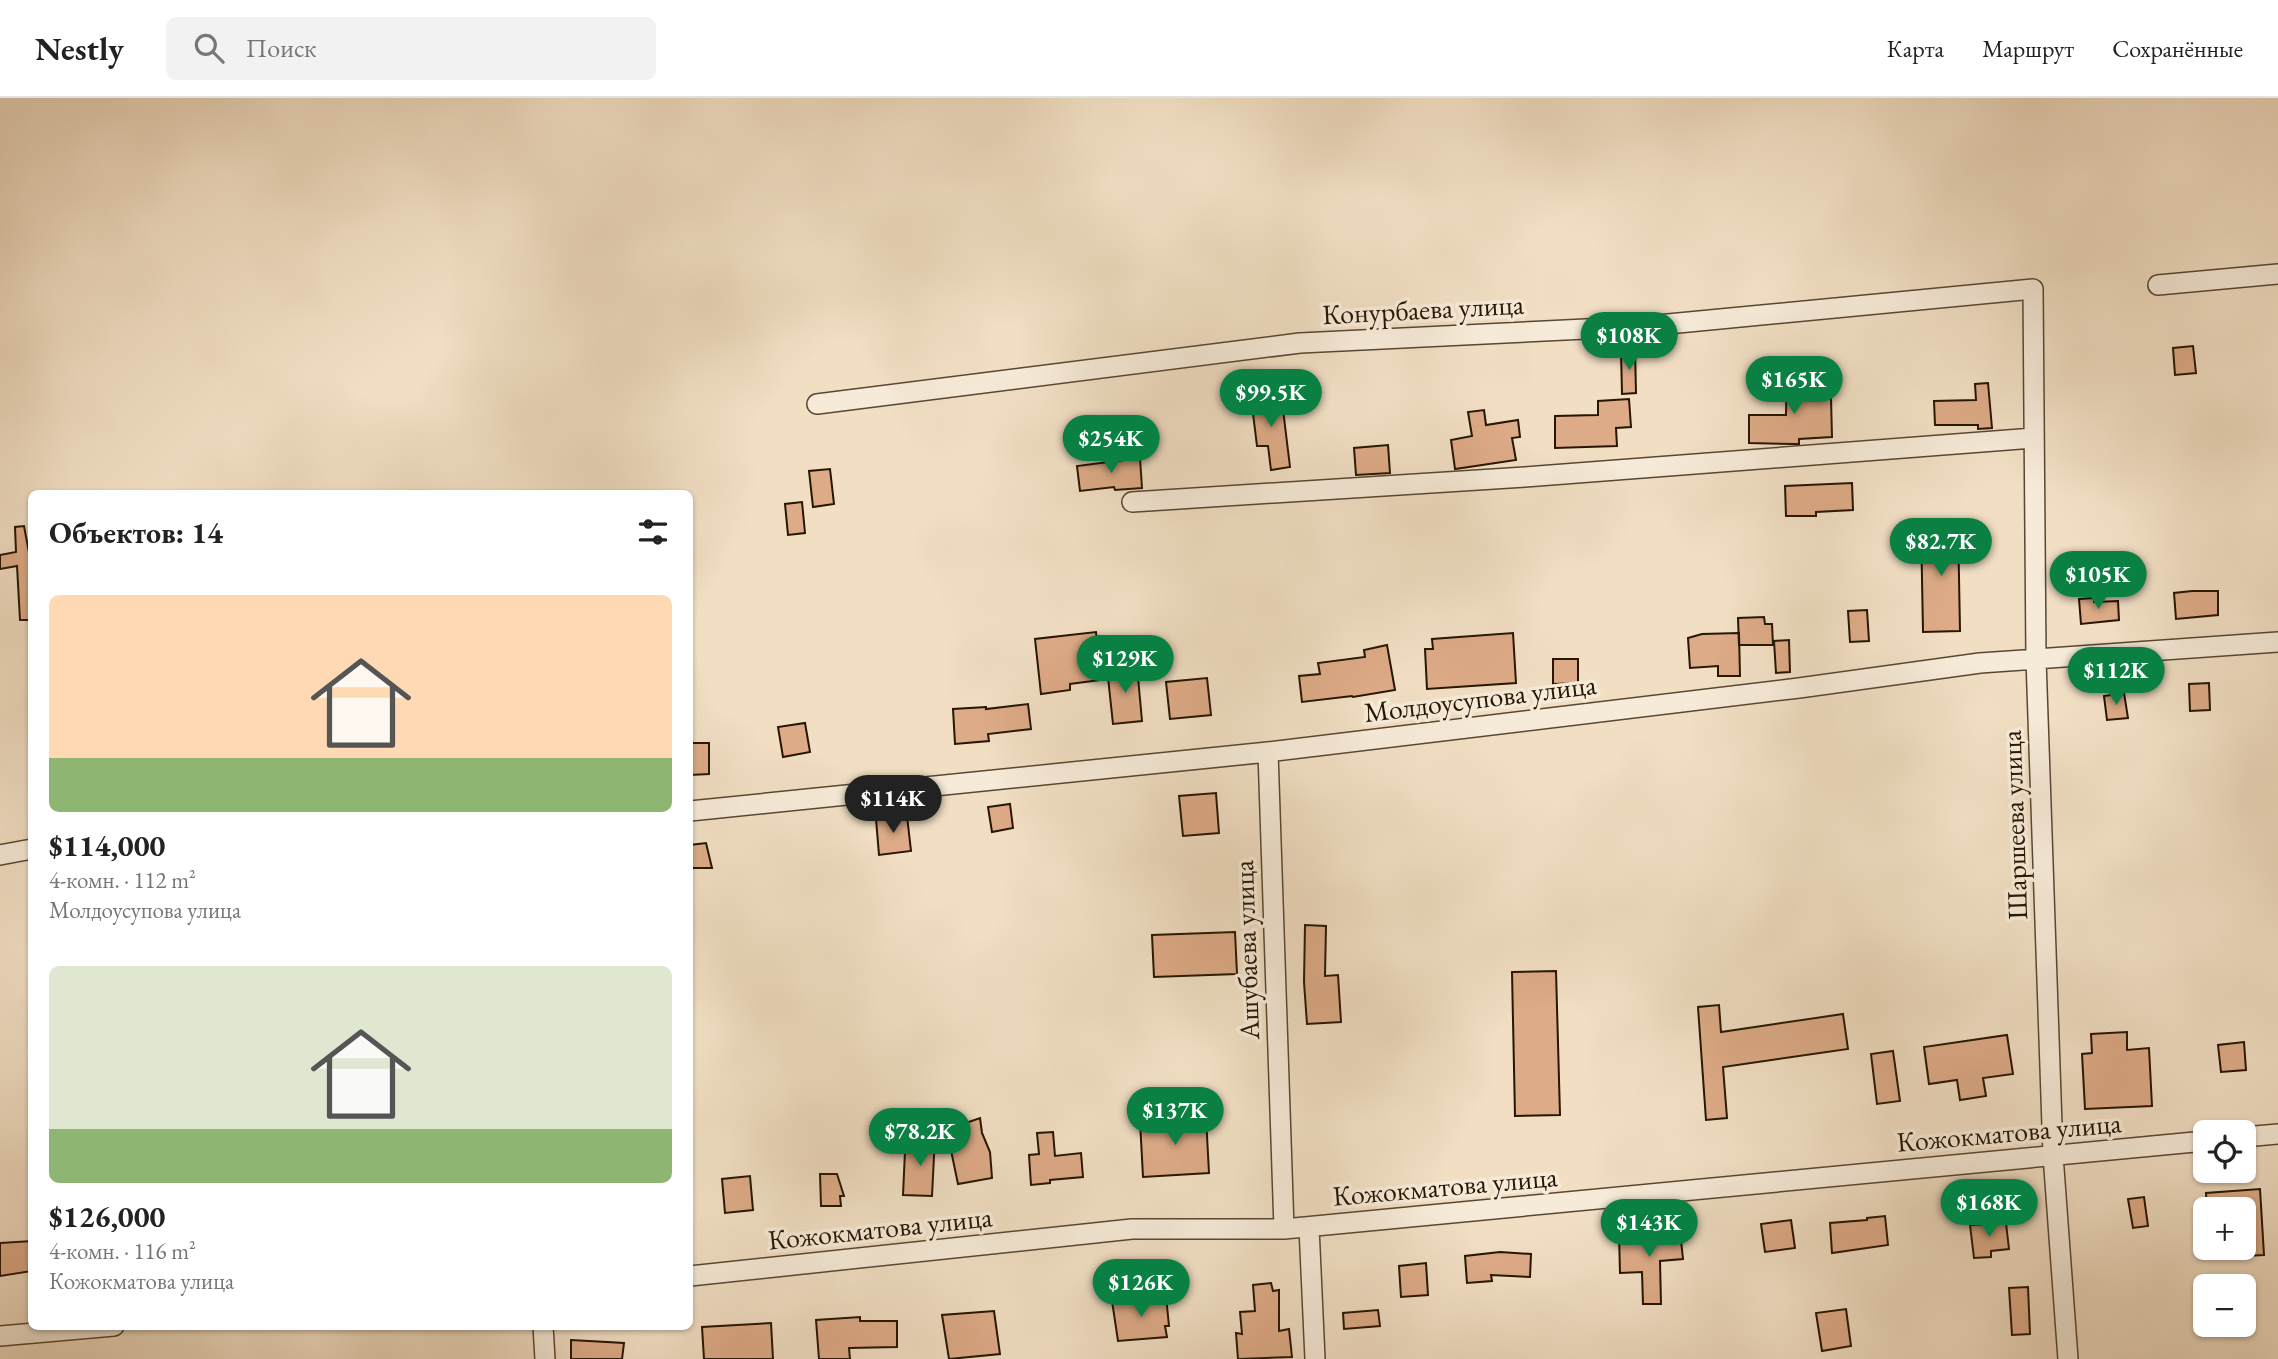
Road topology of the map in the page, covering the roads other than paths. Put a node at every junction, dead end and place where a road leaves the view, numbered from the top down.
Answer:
1 (2278, 274) edge
2 (2158, 285) dead end
3 (2033, 289) joint
4 (817, 404) dead end
5 (2034, 438) junction
6 (1132, 502) dead end
7 (2278, 642) edge
8 (2036, 659) junction
9 (1268, 752) junction
10 (693, 811) edge
11 (28, 850) edge
12 (0, 855) edge
13 (2278, 1134) edge
14 (2256, 1136) edge
15 (2193, 1142) edge
16 (2053, 1155) junction
17 (1309, 1227) junction
18 (1284, 1229) junction
19 (693, 1276) edge
20 (68, 1330) edge
21 (543, 1330) edge
22 (0, 1336) edge
23 (545, 1359) edge
24 (1315, 1359) edge
25 (2068, 1359) edge

1 - 2 street
3 - 4 street, Конурбаева улица
3 - 5 street, Шаршеева улица
5 - 6 street
5 - 8 street, Шаршеева улица
7 - 8 street, Молдоусупова улица
8 - 9 street, Молдоусупова улица
8 - 16 street, Шаршеева улица
9 - 10 street, Молдоусупова улица
9 - 18 street, Ашубаева улица
11 - 12 street
13 - 14 street
15 - 16 street, Кожокматова улица
16 - 17 street, Кожокматова улица
16 - 25 street, Шаршеева улица
17 - 18 street, Кожокматова улица
17 - 24 street
18 - 19 street, Кожокматова улица
20 - 22 street
21 - 23 street

